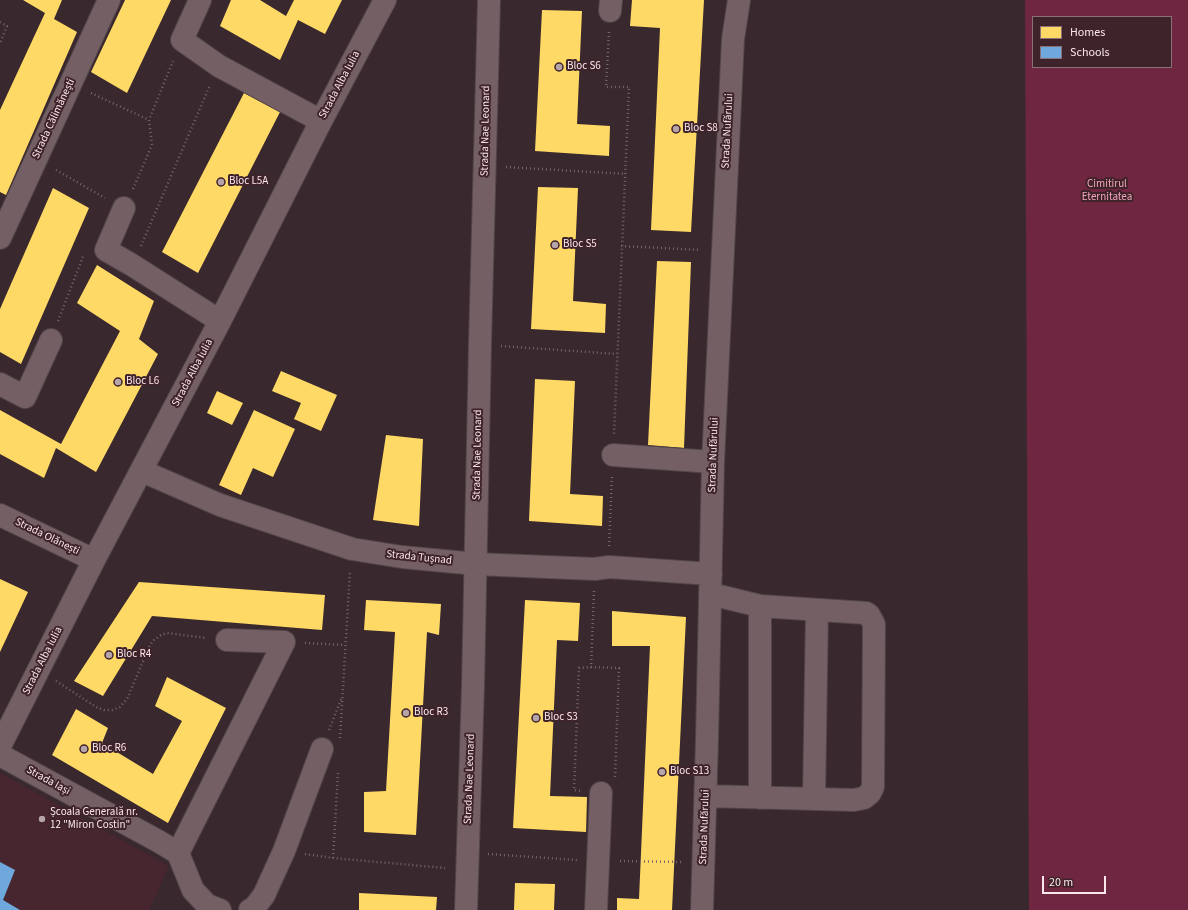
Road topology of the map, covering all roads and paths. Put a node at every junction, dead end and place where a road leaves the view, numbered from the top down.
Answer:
1 (109, 0) edge
2 (200, 0) edge
3 (385, 0) edge
4 (489, 0) edge
5 (739, 0) edge
6 (611, 6) edge
7 (0, 22) edge
8 (182, 40) junction
9 (0, 43) edge
10 (219, 66) junction
11 (71, 84) junction
12 (149, 120) junction
13 (321, 121) junction
14 (36, 158) junction
15 (486, 166) junction
16 (626, 174) junction
17 (124, 208) junction
18 (0, 238) edge
19 (622, 246) junction
20 (106, 250) junction
21 (722, 252) junction
22 (132, 265) junction
23 (220, 321) junction
24 (51, 340) joint
25 (480, 344) junction
26 (617, 354) junction
27 (0, 384) edge
28 (613, 455) junction
29 (713, 462) junction
30 (142, 470) junction
31 (0, 515) edge
32 (352, 549) junction
33 (94, 560) junction
34 (476, 564) junction
35 (602, 568) junction
36 (711, 584) junction
37 (760, 606) junction
38 (817, 610) junction
39 (227, 640) joint
40 (284, 642) junction
41 (345, 645) junction
42 (591, 667) junction
43 (39, 670) junction
44 (343, 695) junction
45 (331, 745) junction
46 (0, 746) edge
47 (0, 755) edge
48 (338, 772) dead end
49 (601, 793) junction
50 (706, 796) junction
51 (760, 798) junction
52 (814, 799) junction
53 (284, 851) junction
54 (178, 853) junction
55 (333, 858) junction
56 (468, 870) junction
57 (220, 910) edge
58 (250, 910) edge
59 (466, 910) edge
60 (596, 910) edge
61 (702, 910) edge

1 - 11 street, Strada Călimănești
2 - 8 street
3 - 13 street, Strada Alba Iulia
4 - 15 street, Strada Nae Leonard
5 - 21 street, Strada Nufărului
6 - 16 path
7 - 9 path
8 - 10 street
8 - 12 path
10 - 13 street
10 - 22 path
11 - 12 path
11 - 14 street, Strada Călimănești
12 - 17 path
13 - 23 street, Strada Alba Iulia
14 - 17 path
14 - 18 street, Strada Călimănești
15 - 16 path
15 - 25 street, Strada Nae Leonard
16 - 19 path
17 - 20 street
19 - 21 path
19 - 26 path
20 - 22 street
20 - 24 path
21 - 29 street, Strada Nufărului
22 - 23 street
23 - 30 street, Strada Alba Iulia
24 - 27 street
25 - 26 path
25 - 34 street, Strada Nae Leonard
26 - 28 path
28 - 29 street
28 - 35 path
29 - 36 street, Strada Nufărului
30 - 32 street, Strada Tușnad
30 - 33 street, Strada Alba Iulia
31 - 33 street, Strada Olănești
32 - 34 street, Strada Tușnad
32 - 41 path
33 - 43 street, Strada Alba Iulia
34 - 35 street, Strada Tușnad
34 - 56 street, Strada Nae Leonard
35 - 36 street, Strada Tușnad
35 - 42 path
36 - 37 street, Strada Tușnad
36 - 50 street, Strada Nufărului
37 - 38 street, Strada Tușnad
37 - 51 street
38 - 52 street
38 - 52 street, Strada Tușnad
39 - 40 street
39 - 43 path
40 - 41 path
40 - 54 street
41 - 44 path
42 - 49 path
42 - 49 path
43 - 46 street, Strada Alba Iulia
44 - 45 path
44 - 45 path
45 - 53 street
47 - 54 street, Strada Iași
48 - 55 path
49 - 60 street
50 - 51 street
50 - 61 street, Strada Nufărului
51 - 52 street
53 - 55 path
53 - 58 street
54 - 57 street
55 - 56 path
56 - 59 street, Strada Nae Leonard

